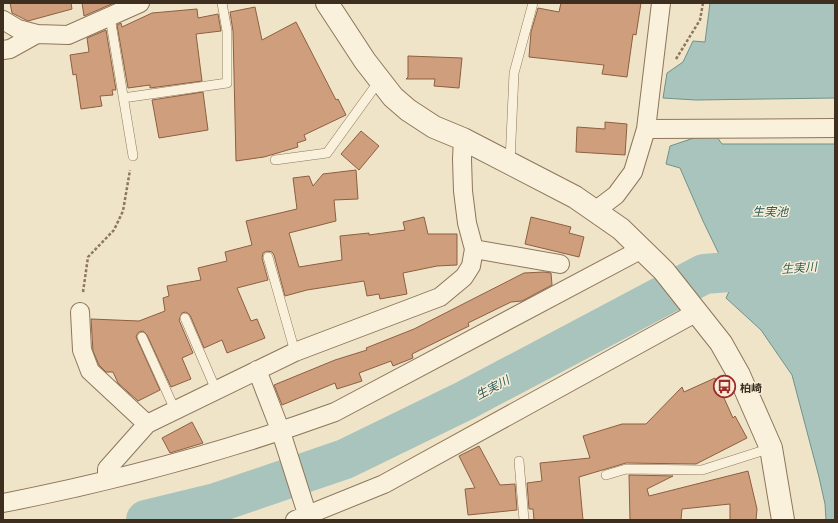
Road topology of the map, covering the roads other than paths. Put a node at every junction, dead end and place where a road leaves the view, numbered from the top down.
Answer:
1 (140, 3) edge
2 (222, 3) edge
3 (327, 3) edge
4 (533, 3) edge
5 (661, 3) edge
6 (110, 17) junction
7 (3, 20) edge
8 (37, 34) junction
9 (3, 50) edge
10 (380, 80) junction
11 (123, 98) junction
12 (835, 128) edge
13 (646, 129) junction
14 (463, 139) junction
15 (133, 156) road end
16 (275, 160) dead end
17 (510, 162) junction
18 (595, 211) junction
19 (474, 249) junction
20 (642, 249) junction
21 (268, 257) dead end
22 (560, 264) dead end
23 (80, 312) road end
24 (697, 312) junction
25 (186, 318) dead end
26 (142, 337) dead end
27 (295, 352) junction
28 (257, 370) junction
29 (216, 390) junction
30 (175, 410) junction
31 (147, 424) junction
32 (281, 432) junction
33 (771, 448) junction
34 (519, 461) dead end
35 (606, 475) dead end
36 (107, 479) junction
37 (3, 503) edge
38 (305, 518) edge
39 (524, 520) edge
40 (783, 520) edge

1 - 6 street
2 - 11 lane
3 - 10 street
4 - 17 lane
5 - 13 street
6 - 8 street
6 - 11 lane
7 - 8 street
8 - 9 street
10 - 14 street
10 - 16 lane
11 - 15 lane
12 - 13 street
13 - 18 street
14 - 17 street
14 - 19 street
17 - 18 street
18 - 20 street
19 - 22 street
19 - 27 street
20 - 24 street
20 - 32 street
21 - 27 lane
23 - 31 street
24 - 33 street
24 - 38 street
25 - 29 lane
26 - 30 lane
27 - 28 street
28 - 29 street
28 - 32 street
29 - 30 street
30 - 31 street
31 - 36 street
32 - 36 street
32 - 38 street
33 - 35 lane
33 - 40 street
34 - 39 lane
36 - 37 street

